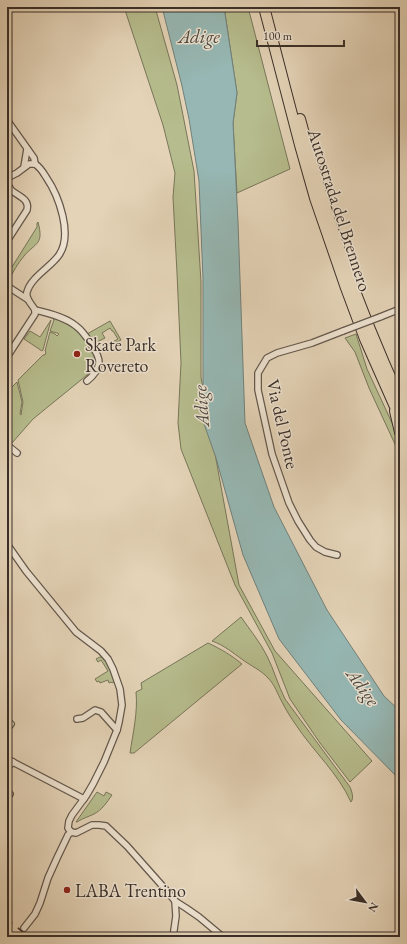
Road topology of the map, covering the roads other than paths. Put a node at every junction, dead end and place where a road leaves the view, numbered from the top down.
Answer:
1 (264, 7) edge
2 (271, 7) edge
3 (7, 120) edge
4 (27, 149) junction
5 (35, 164) junction
6 (24, 167) junction
7 (7, 178) edge
8 (7, 185) edge
9 (9, 233) edge
10 (7, 241) edge
11 (7, 286) edge
12 (27, 299) junction
13 (400, 309) edge
14 (36, 310) junction
15 (7, 357) edge
16 (87, 381) dead end
17 (397, 403) edge
18 (400, 418) edge
19 (400, 432) edge
20 (7, 445) edge
21 (17, 453) dead end
22 (7, 544) edge
23 (337, 555) dead end
24 (77, 719) dead end
25 (11, 724) dead end
26 (7, 729) edge
27 (117, 730) junction
28 (10, 760) edge
29 (7, 768) edge
30 (7, 792) edge
31 (7, 798) edge
32 (84, 799) junction
33 (71, 832) junction
34 (175, 901) junction
35 (24, 928) dead end
36 (173, 937) edge
37 (223, 937) edge

1 - 17 highway, Autostrada del Brennero
2 - 17 highway, Autostrada del Brennero
3 - 4 street
4 - 5 street
4 - 6 street
5 - 6 street
5 - 12 street
6 - 7 street
8 - 9 street
9 - 10 street
11 - 12 street
12 - 14 street
13 - 23 street, Via del Ponte, bridge
14 - 15 street
14 - 16 street
17 - 18 highway, Autostrada del Brennero
17 - 19 highway
20 - 21 street
22 - 27 street
24 - 27 street
25 - 26 street
27 - 32 street
28 - 29 street
28 - 32 street
30 - 31 street
32 - 33 street
33 - 34 street
33 - 35 street
34 - 36 street
34 - 37 street

